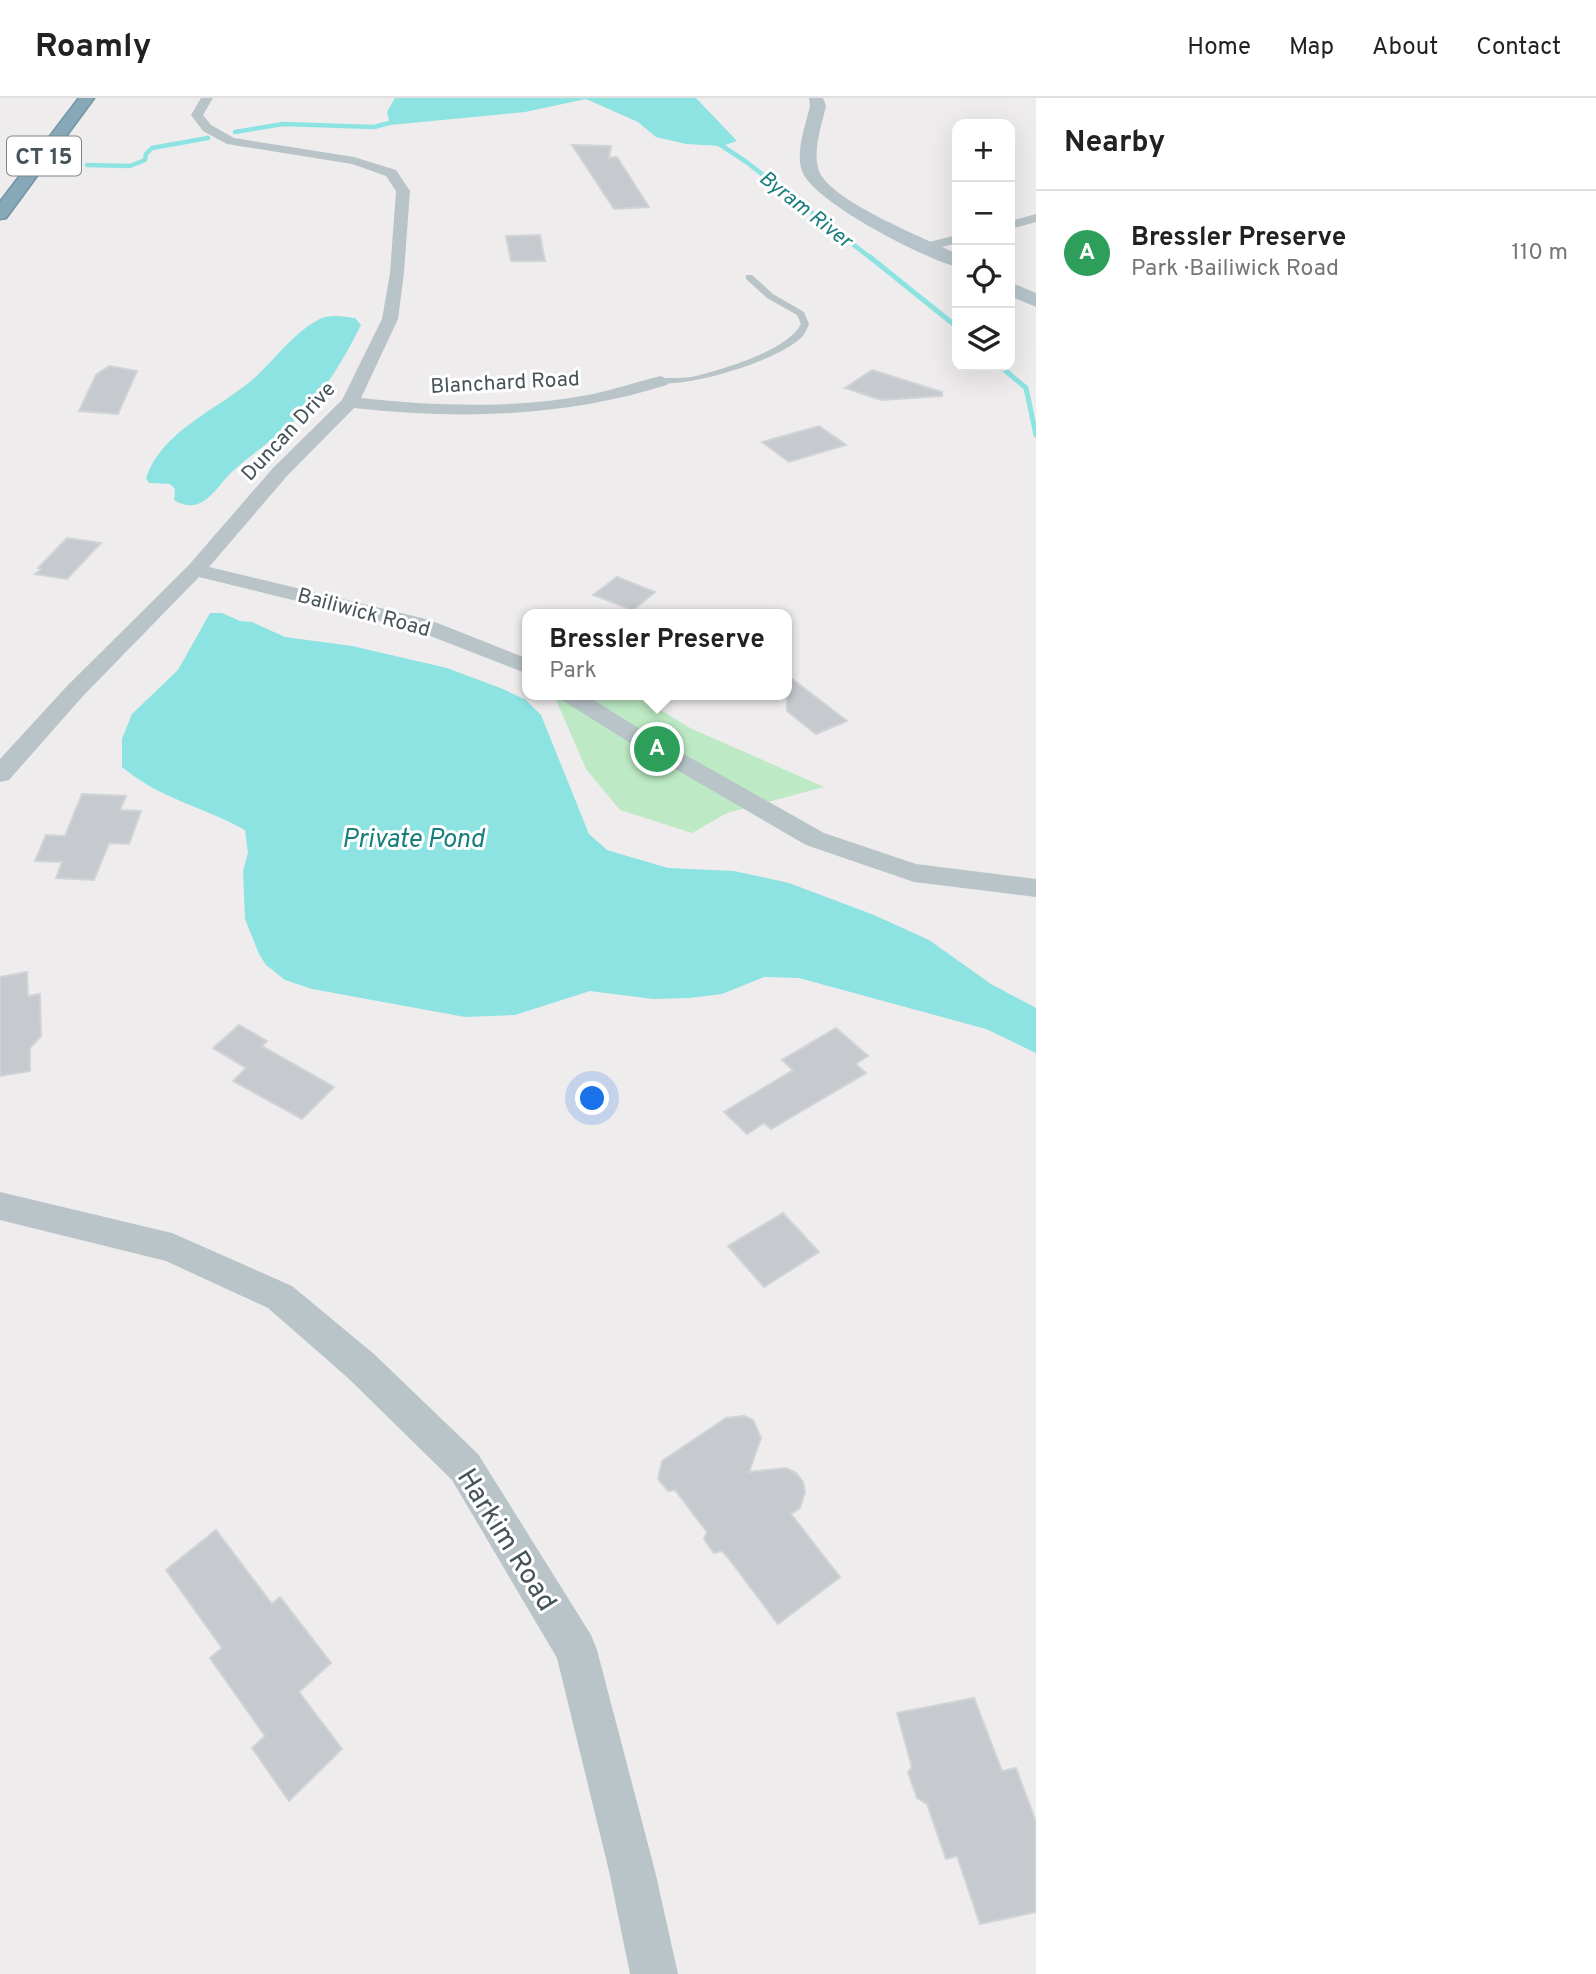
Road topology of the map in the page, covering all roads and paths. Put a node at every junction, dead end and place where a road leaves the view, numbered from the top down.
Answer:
1 (88, 98) edge
2 (207, 98) edge
3 (816, 98) edge
4 (0, 214) edge
5 (1036, 218) edge
6 (1015, 224) edge
7 (952, 240) edge
8 (930, 246) junction
9 (952, 258) edge
10 (749, 276) dead end
11 (1015, 290) edge
12 (1036, 301) edge
13 (661, 381) joint
14 (350, 402) junction
15 (195, 570) junction
16 (522, 665) edge
17 (578, 700) edge
18 (0, 774) edge
19 (1036, 888) edge
20 (0, 1206) edge
21 (653, 1974) edge

1 - 4 highway, CT 15
2 - 14 street, Duncan Drive
3 - 8 street
5 - 6 street
7 - 8 street
8 - 9 street
10 - 13 lane
11 - 12 street
13 - 14 street, Blanchard Road
14 - 15 street, Duncan Drive
15 - 16 street, Bailiwick Road
15 - 18 street, Duncan Drive
17 - 19 street
20 - 21 street, Harkim Road

